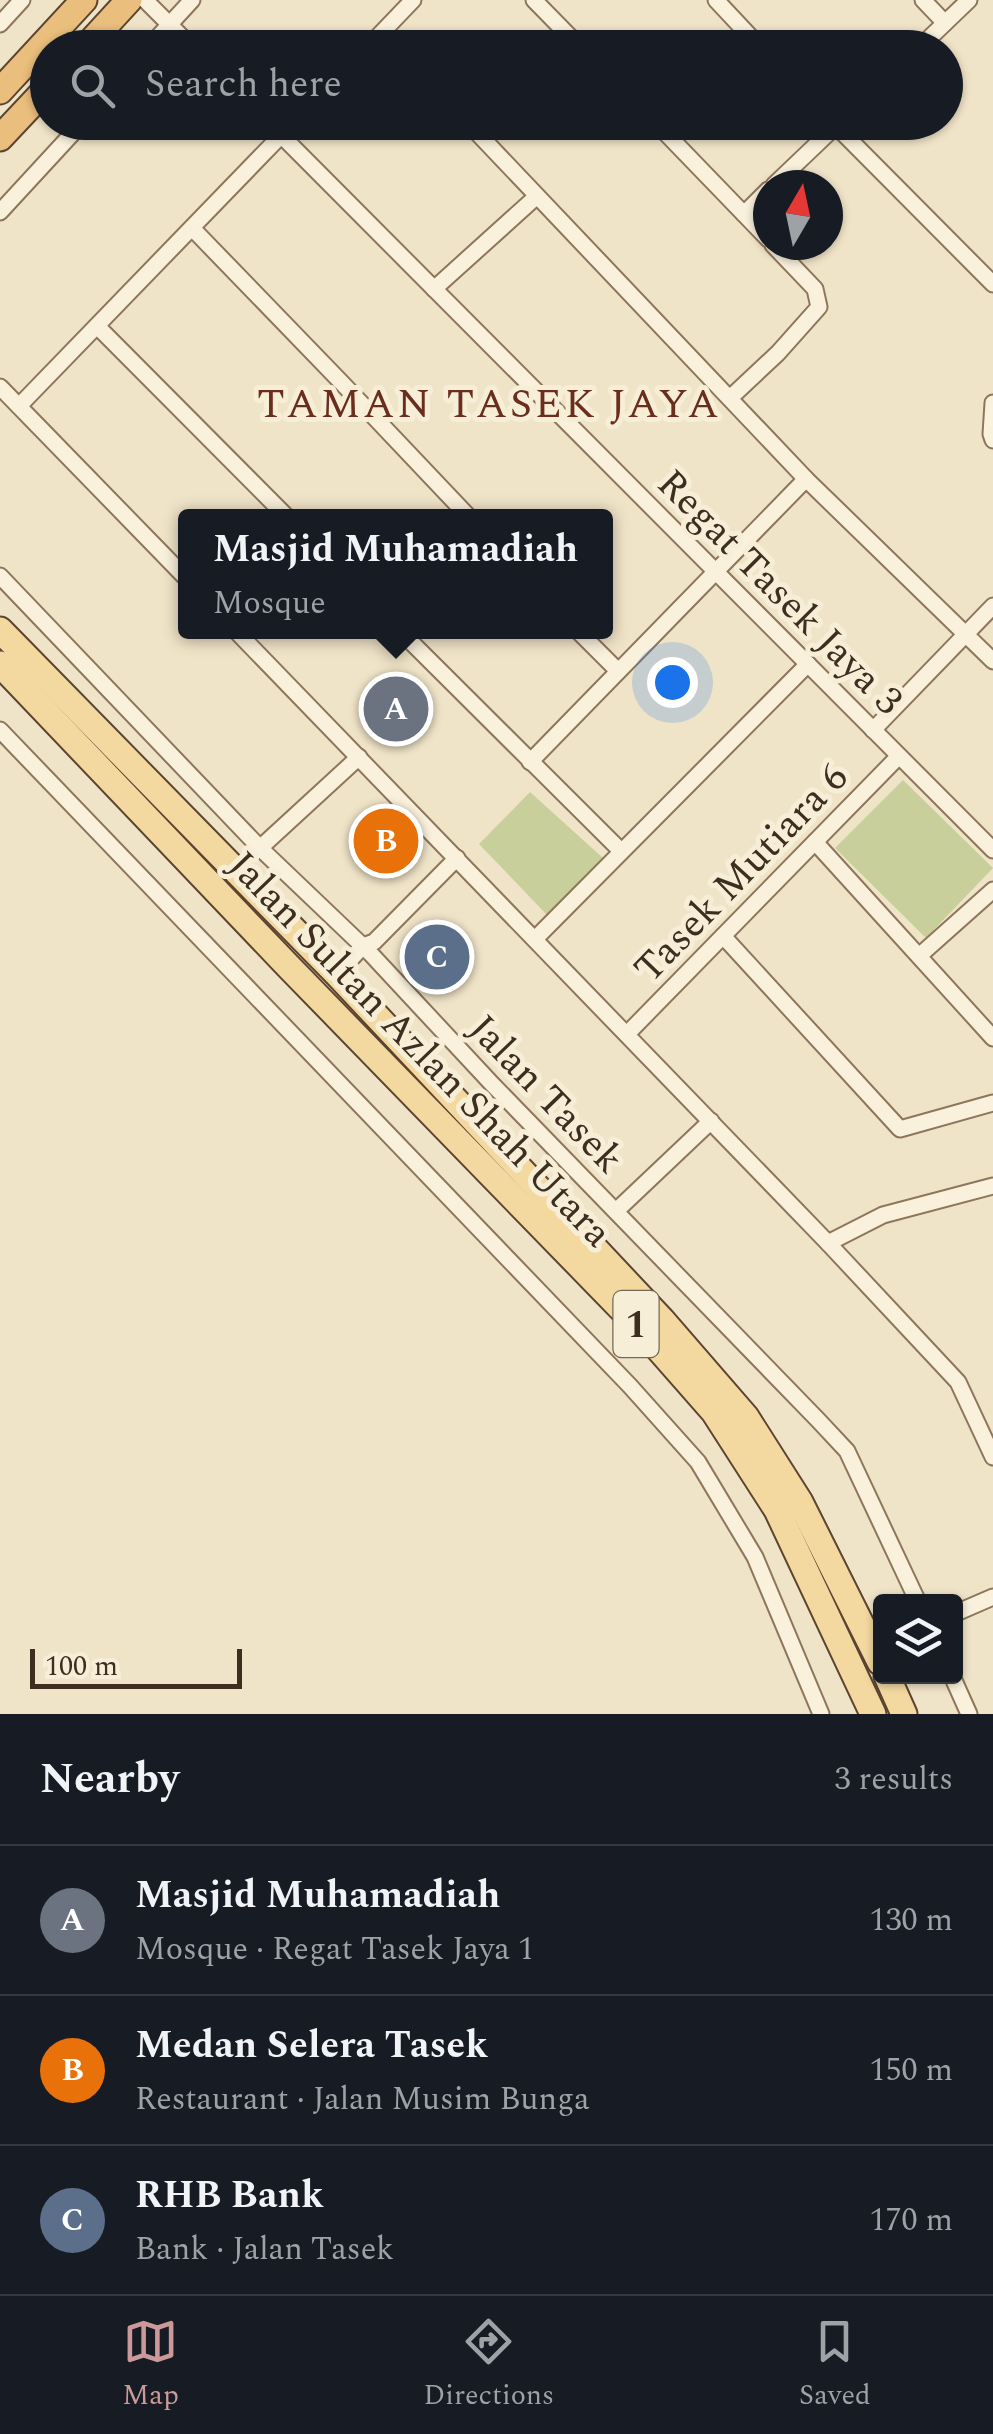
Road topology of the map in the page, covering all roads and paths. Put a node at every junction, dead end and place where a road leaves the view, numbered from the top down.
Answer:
1 (22, 0) edge
2 (84, 0) edge
3 (106, 0) edge
4 (129, 0) edge
5 (145, 0) edge
6 (192, 0) edge
7 (414, 0) edge
8 (534, 0) edge
9 (716, 0) edge
10 (923, 0) edge
11 (969, 0) edge
12 (169, 23) junction
13 (945, 23) junction
14 (0, 24) edge
15 (56, 30) edge
16 (76, 30) edge
17 (102, 30) edge
18 (163, 30) edge
19 (176, 30) edge
20 (385, 30) edge
21 (563, 30) edge
22 (744, 30) edge
23 (938, 30) edge
24 (30, 58) edge
25 (30, 78) edge
26 (0, 91) edge
27 (0, 104) edge
28 (30, 107) edge
29 (0, 138) edge
30 (66, 140) edge
31 (277, 140) edge
32 (285, 140) edge
33 (484, 140) edge
34 (672, 140) edge
35 (820, 140) edge
36 (852, 140) edge
37 (789, 170) edge
38 (537, 196) junction
39 (753, 205) edge
40 (0, 212) edge
41 (744, 214) junction
42 (753, 224) edge
43 (192, 228) junction
44 (787, 260) edge
45 (993, 284) edge
46 (434, 289) junction
47 (97, 326) junction
48 (0, 387) edge
49 (730, 398) junction
50 (993, 403) edge
51 (19, 406) junction
52 (993, 440) edge
53 (806, 479) junction
54 (275, 509) edge
55 (461, 509) edge
56 (178, 570) edge
57 (716, 572) junction
58 (0, 576) edge
59 (993, 606) edge
60 (0, 630) edge
61 (966, 634) junction
62 (244, 639) edge
63 (408, 639) edge
64 (587, 639) edge
65 (993, 660) edge
66 (0, 664) edge
67 (808, 664) junction
68 (618, 672) junction
69 (0, 730) edge
70 (873, 730) junction
71 (899, 756) junction
72 (359, 757) junction
73 (530, 762) junction
74 (815, 842) junction
75 (260, 848) junction
76 (993, 850) edge
77 (622, 851) junction
78 (456, 858) junction
79 (993, 890) edge
80 (724, 936) junction
81 (535, 939) junction
82 (369, 947) junction
83 (918, 956) junction
84 (289, 967) junction
85 (339, 980) junction
86 (627, 1034) junction
87 (993, 1038) edge
88 (370, 1050) junction
89 (993, 1102) edge
90 (711, 1121) junction
91 (993, 1186) edge
92 (616, 1210) junction
93 (828, 1243) junction
94 (991, 1450) edge
95 (914, 1594) edge
96 (993, 1597) edge
97 (963, 1611) edge
98 (873, 1642) edge
99 (891, 1684) edge
100 (956, 1684) edge
101 (821, 1714) edge
102 (874, 1714) edge
103 (904, 1714) edge
104 (970, 1714) edge

1 - 14 street
2 - 15 highway
3 - 16 highway
4 - 17 highway
5 - 12 street
6 - 12 street
7 - 20 street
8 - 21 street
9 - 22 street
10 - 13 street
11 - 13 street
12 - 18 street
12 - 19 street
13 - 23 street
24 - 26 highway
25 - 27 highway
28 - 29 highway
30 - 40 street
31 - 43 street
32 - 46 street, Regat Tasek Jaya 3
33 - 38 street
34 - 41 street
35 - 37 street
36 - 45 street
38 - 46 street
38 - 49 street
39 - 41 street
41 - 42 street
43 - 47 street
43 - 55 street
44 - 49 street
46 - 57 street, Regat Tasek Jaya 3
47 - 51 street
47 - 54 street
48 - 51 street
49 - 53 street
50 - 52 street
51 - 56 street
53 - 57 street
53 - 61 street
57 - 67 street, Regat Tasek Jaya 3
57 - 68 street
58 - 75 street, Jalan Tasek
59 - 61 street
60 - 85 main road, Jalan Sultan Azlan Shah Utara / 1
61 - 65 street
61 - 70 street
62 - 72 street
63 - 73 street
64 - 68 street
66 - 84 main road, Jalan Sultan Azlan Shah Utara / 1
67 - 70 street, Regat Tasek Jaya 3
67 - 77 street
68 - 73 street
69 - 101 street
70 - 71 street, Regat Tasek Jaya 3
71 - 74 street, Tasek Mutiara 6
71 - 76 street, Regat Tasek Jaya 3
72 - 75 street
72 - 78 street
73 - 77 street
74 - 80 street, Tasek Mutiara 6
74 - 83 street
75 - 82 street, Jalan Tasek
77 - 81 street
78 - 81 street
78 - 82 street
79 - 83 street
80 - 86 street, Tasek Mutiara 6
80 - 89 street
81 - 86 street
82 - 85 street
82 - 92 street, Jalan Tasek
83 - 87 street
84 - 85 main road
84 - 88 main road, Jalan Sultan Azlan Shah Utara / 1
85 - 88 main road
85 - 98 main road, Jalan Sultan Azlan Shah Utara / 1
86 - 90 street
88 - 102 main road, Jalan Sultan Azlan Shah Utara / 1
90 - 92 street
90 - 93 street
91 - 93 street
92 - 95 street, Jalan Tasek
93 - 94 street
96 - 97 street
99 - 103 main road
100 - 104 street

